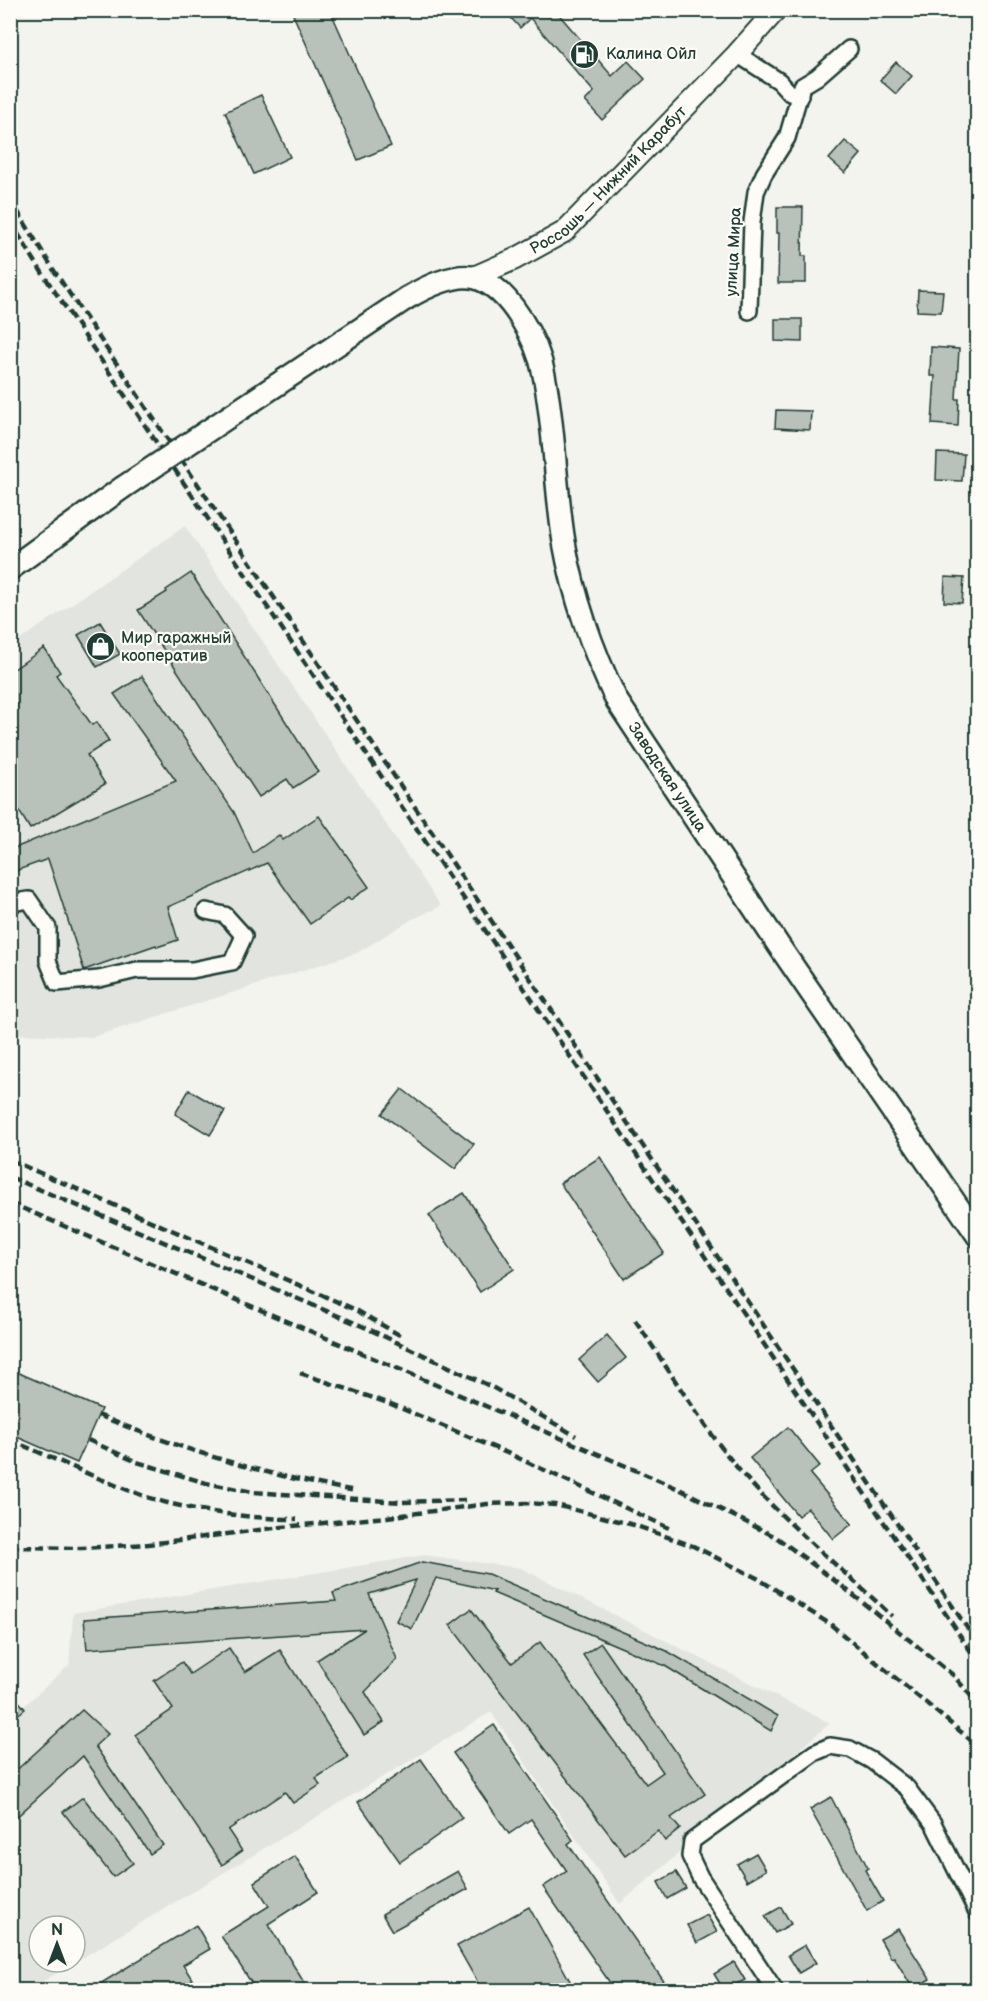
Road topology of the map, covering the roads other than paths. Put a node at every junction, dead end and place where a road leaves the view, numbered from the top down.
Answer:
1 (776, 10) edge
2 (849, 49) dead end
3 (737, 54) junction
4 (800, 96) junction
5 (474, 277) junction
6 (749, 311) dead end
7 (10, 569) edge
8 (10, 903) edge
9 (206, 911) dead end
10 (978, 1236) edge
11 (978, 1914) edge
12 (776, 1990) edge

1 - 3 street, Россошь — Нижний Карабут
2 - 4 street, улица Мира
3 - 4 street
3 - 5 street, Россошь — Нижний Карабут
4 - 6 street, улица Мира
5 - 7 main road, Россошь — Нижний Карабут, bridge
5 - 10 main road, Заводская улица
8 - 9 street
11 - 12 street

